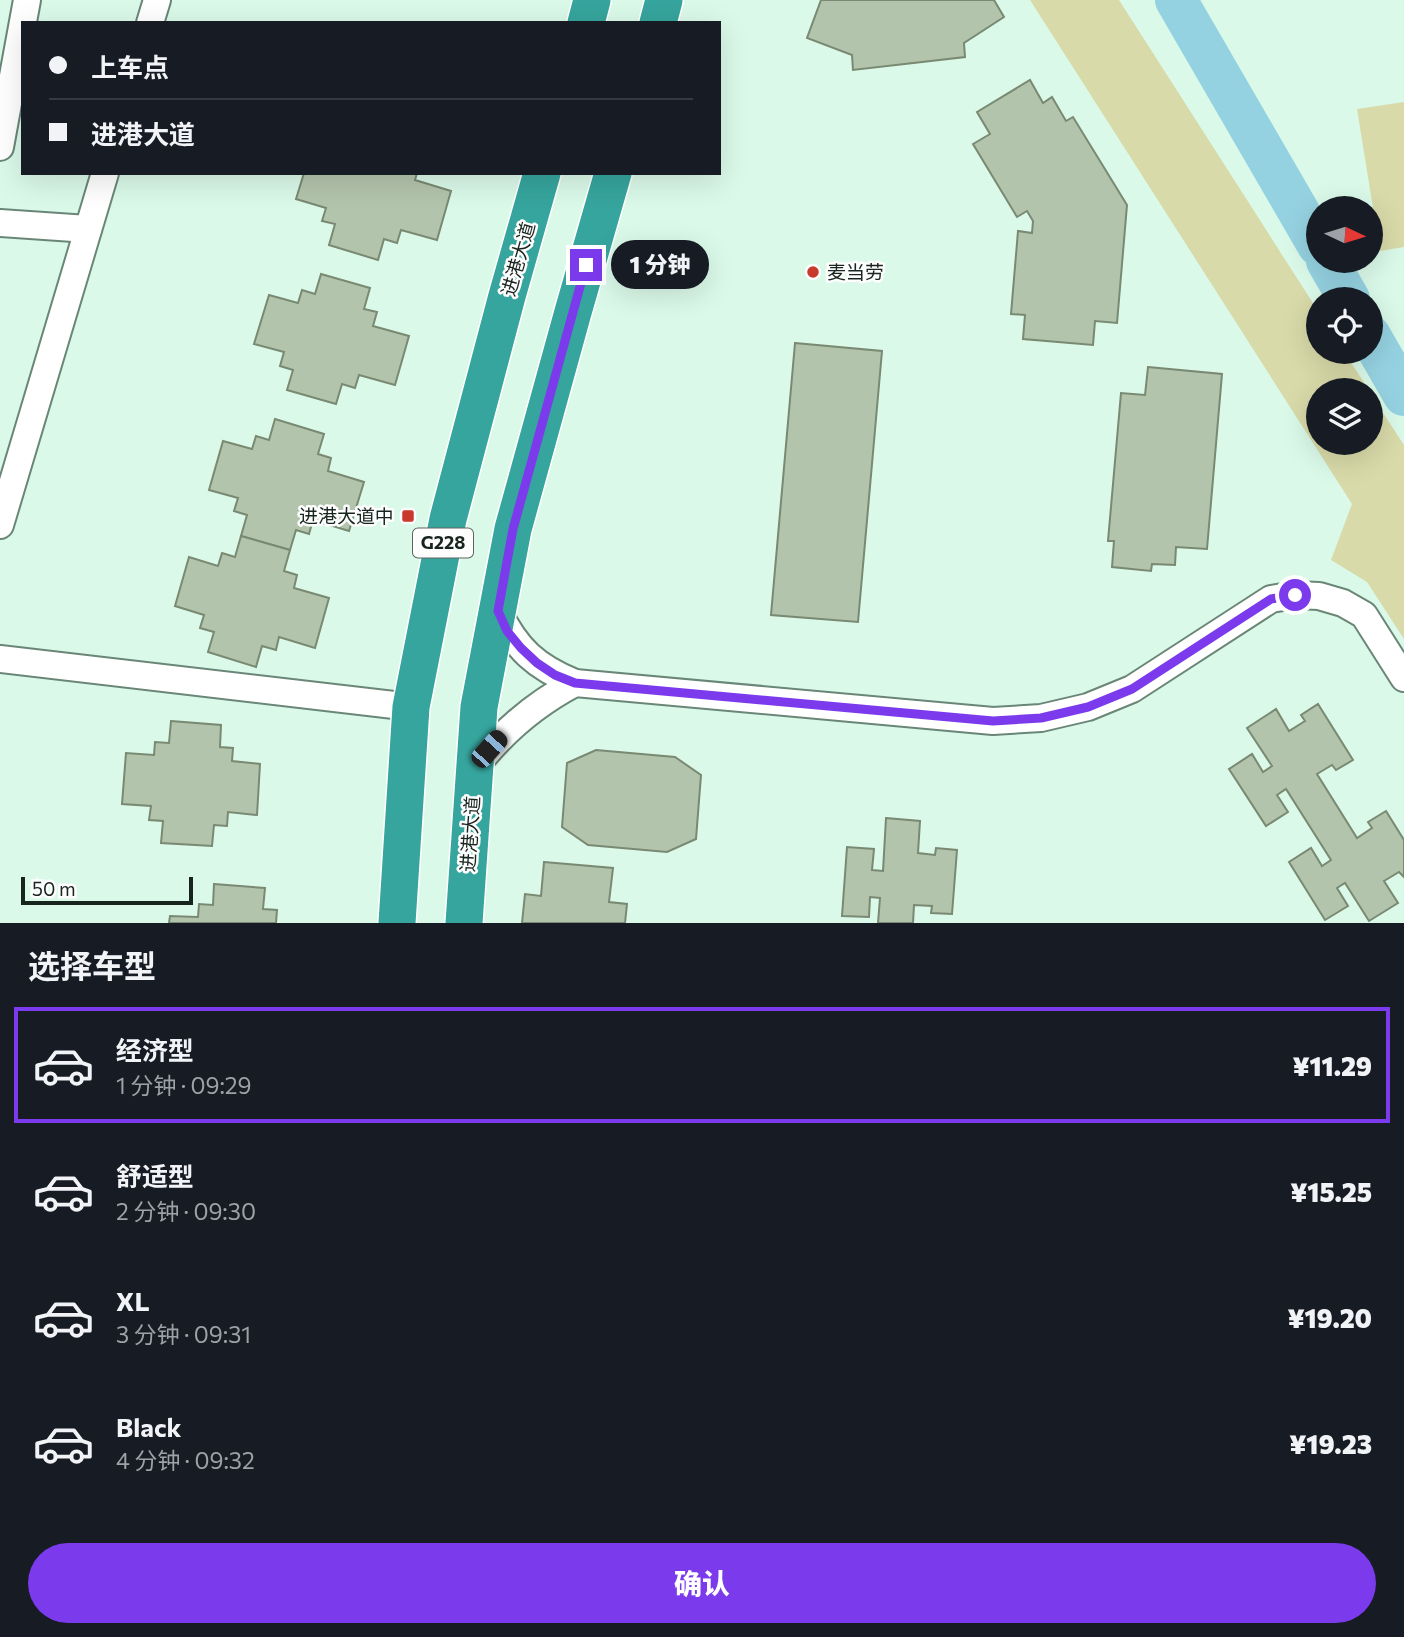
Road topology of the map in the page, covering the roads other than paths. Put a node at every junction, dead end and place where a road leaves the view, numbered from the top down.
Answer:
1 (27, 0) edge
2 (157, 0) edge
3 (592, 0) edge
4 (664, 0) edge
5 (23, 21) edge
6 (151, 21) edge
7 (587, 21) edge
8 (658, 21) edge
9 (21, 33) edge
10 (0, 147) edge
11 (104, 175) edge
12 (541, 175) edge
13 (612, 175) edge
14 (0, 223) edge
15 (89, 229) junction
16 (0, 525) edge
17 (498, 611) junction
18 (0, 659) edge
19 (1404, 678) edge
20 (575, 683) junction
21 (411, 707) junction
22 (475, 767) junction
23 (397, 923) edge
24 (464, 923) edge

1 - 5 street
2 - 6 street
3 - 7 highway
4 - 8 highway
9 - 10 street
11 - 15 street
12 - 21 highway, 进港大道 / G228
13 - 17 highway, 进港大道
14 - 15 street
15 - 16 street
17 - 20 street
17 - 22 highway, 进港大道
18 - 21 street
19 - 20 street
20 - 22 street
21 - 23 highway, 进港大道 / G228
22 - 24 highway, 进港大道

